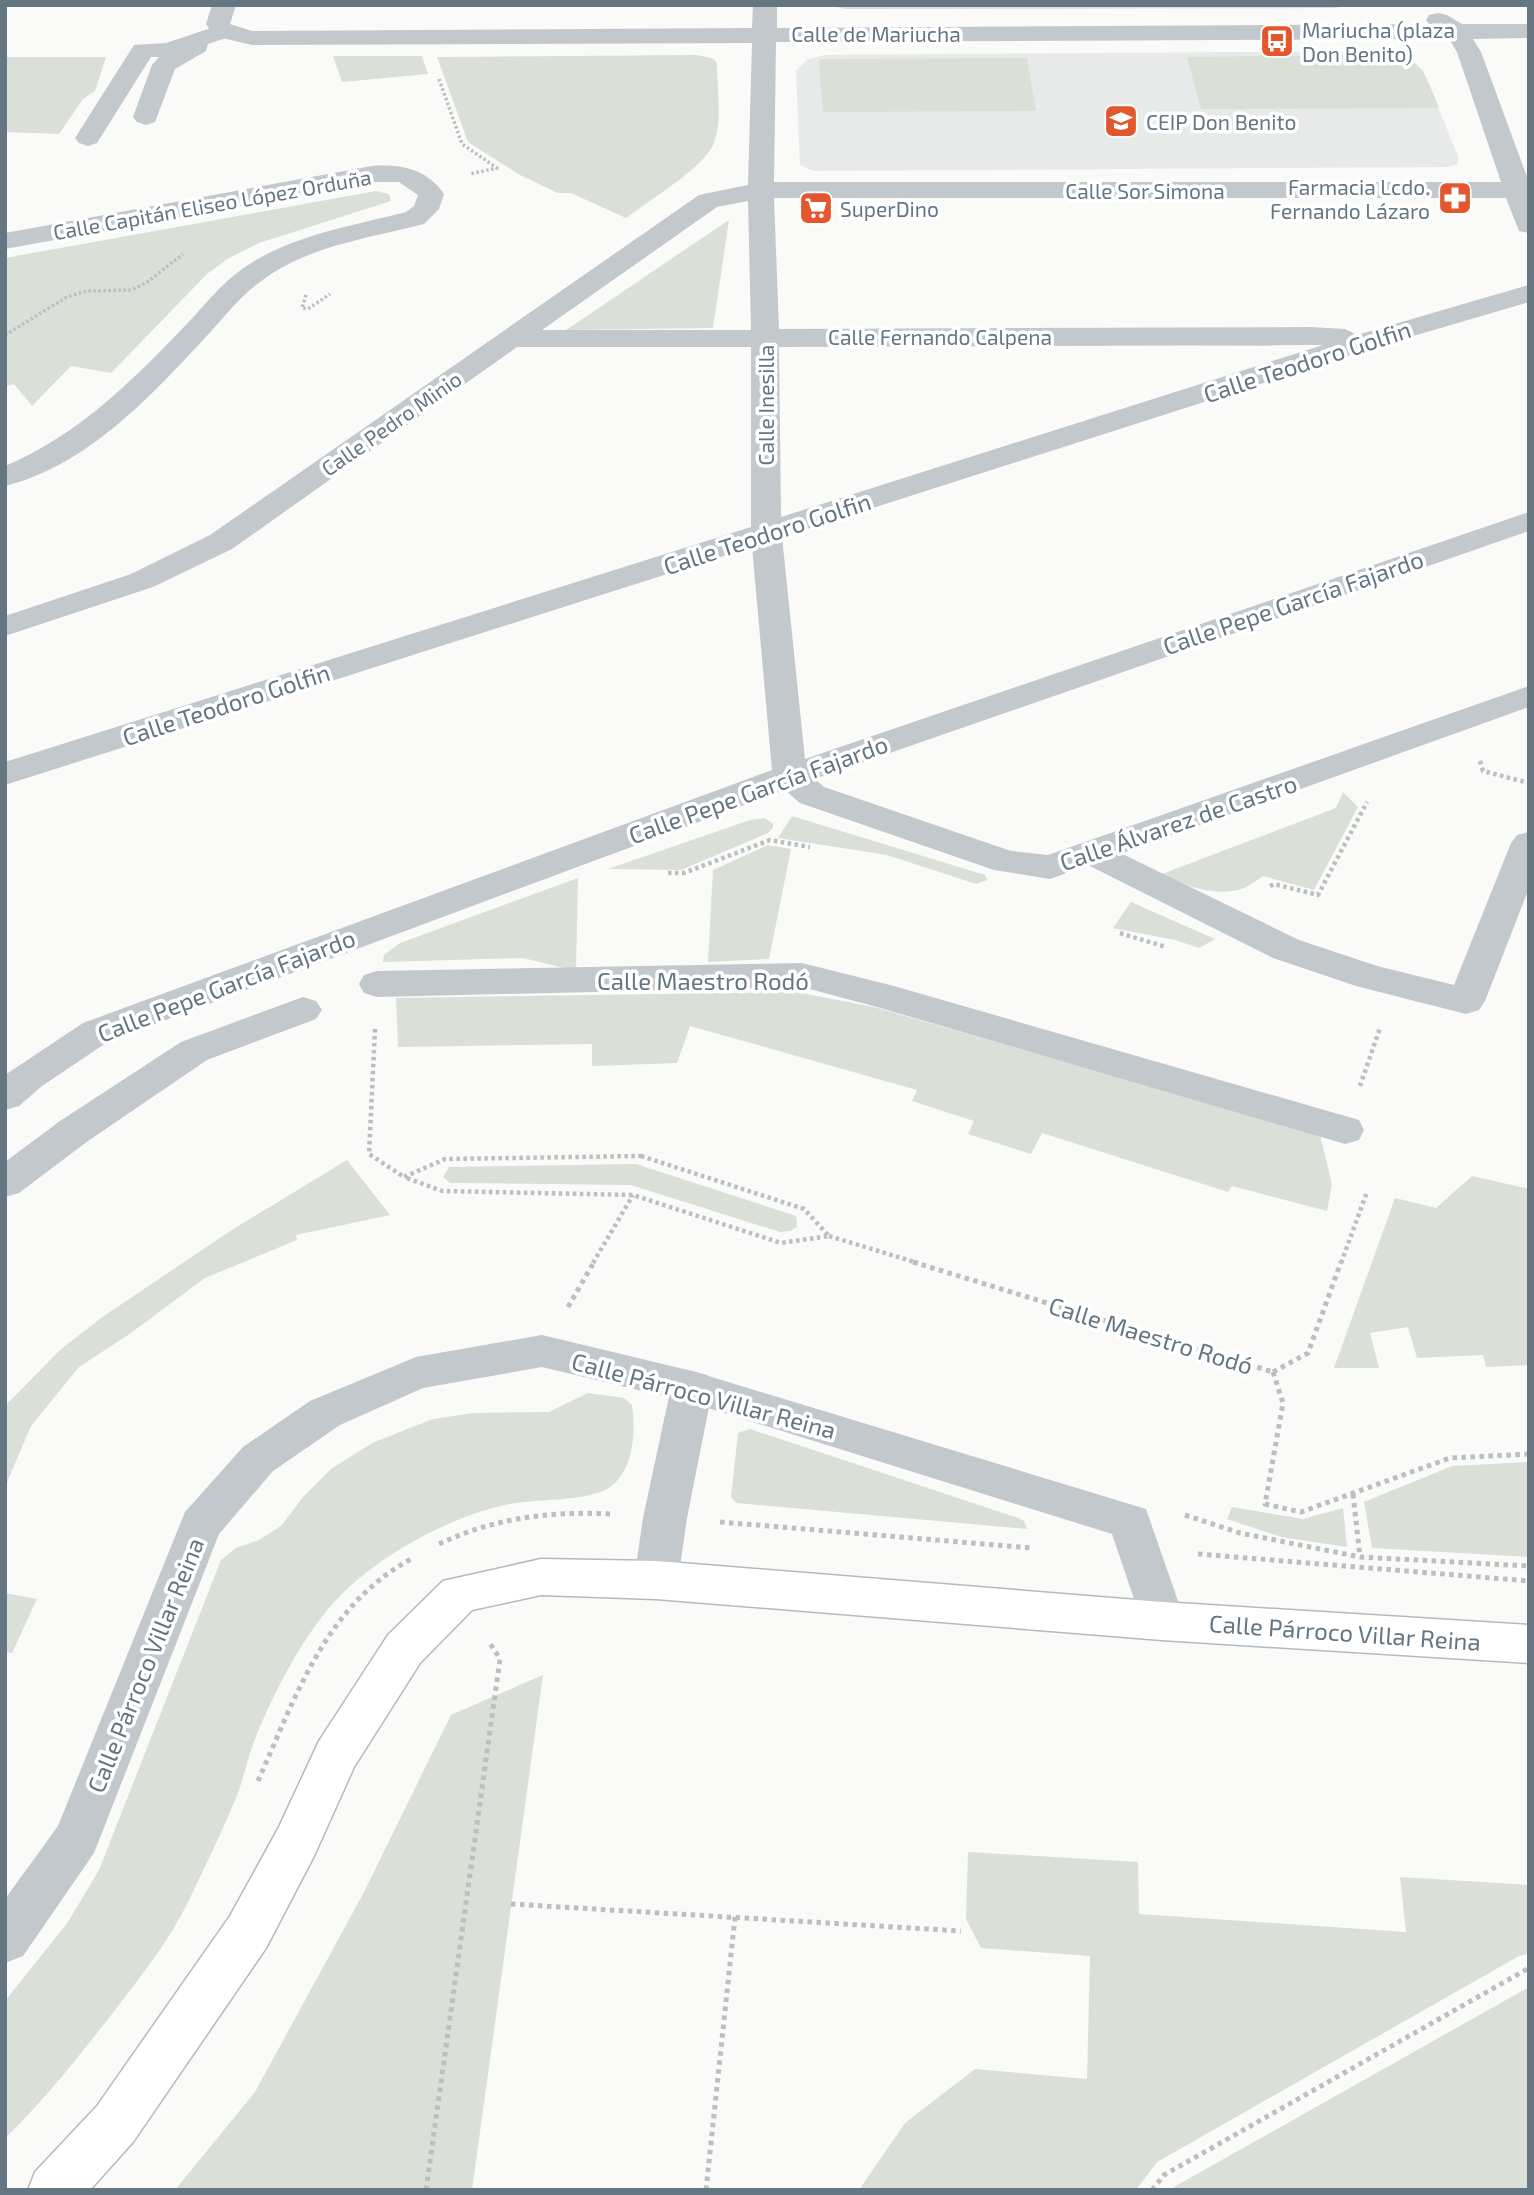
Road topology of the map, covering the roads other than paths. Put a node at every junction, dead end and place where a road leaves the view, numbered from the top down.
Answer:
1 (224, 5) edge
2 (1422, 5) edge
3 (765, 19) edge
4 (223, 31) junction
5 (1456, 31) junction
6 (1529, 31) edge
7 (146, 117) dead end
8 (88, 138) dead end
9 (761, 190) junction
10 (1522, 190) edge
11 (1529, 225) edge
12 (5, 241) edge
13 (1529, 293) edge
14 (765, 337) junction
15 (510, 339) junction
16 (1369, 340) junction
17 (5, 477) edge
18 (1529, 521) edge
19 (766, 534) junction
20 (5, 626) edge
21 (1529, 696) edge
22 (5, 775) edge
23 (790, 776) junction
24 (1529, 843) edge
25 (1094, 854) junction
26 (377, 984) road end
27 (303, 1010) dead end
28 (13, 1081) edge
29 (1345, 1130) road end
30 (5, 1183) edge
31 (692, 1387) junction
32 (656, 1580) junction
33 (1162, 1621) junction
34 (1529, 1644) edge
35 (8, 1933) edge
36 (54, 2190) edge

1 - 4 street
2 - 5 street
3 - 4 street, Calle de Mariucha
3 - 5 street, Calle de Mariucha
3 - 9 street, Calle Inesilla
4 - 7 street
4 - 8 street
5 - 6 street, Calle de Mariucha
5 - 10 street
9 - 10 street, Calle Sor Simona
9 - 14 street, Calle Inesilla
9 - 15 street, Calle Pedro Minio
10 - 11 street
12 - 17 street, Calle Capitán Eliseo López Orduña
13 - 16 street, Calle Teodoro Golfin
14 - 15 street, Calle Fernando Calpena
14 - 16 street, Calle Fernando Calpena
14 - 19 street, Calle Inesilla
15 - 20 street, Calle Pedro Minio
16 - 19 street, Calle Teodoro Golfin
18 - 23 street, Calle Pepe García Fajardo
19 - 22 street, Calle Teodoro Golfin
19 - 23 street, Calle Inesilla
21 - 25 street, Calle Álvarez de Castro
23 - 25 street, Calle Álvarez de Castro
23 - 28 street, Calle Pepe García Fajardo
24 - 25 street
26 - 29 street, Calle Maestro Rodó
27 - 30 street
31 - 32 street
31 - 33 street, Calle Párroco Villar Reina
31 - 35 street, Calle Párroco Villar Reina
32 - 33 street, Calle Párroco Villar Reina
32 - 36 street, Calle Párroco Villar Reina
33 - 34 street, Calle Párroco Villar Reina

